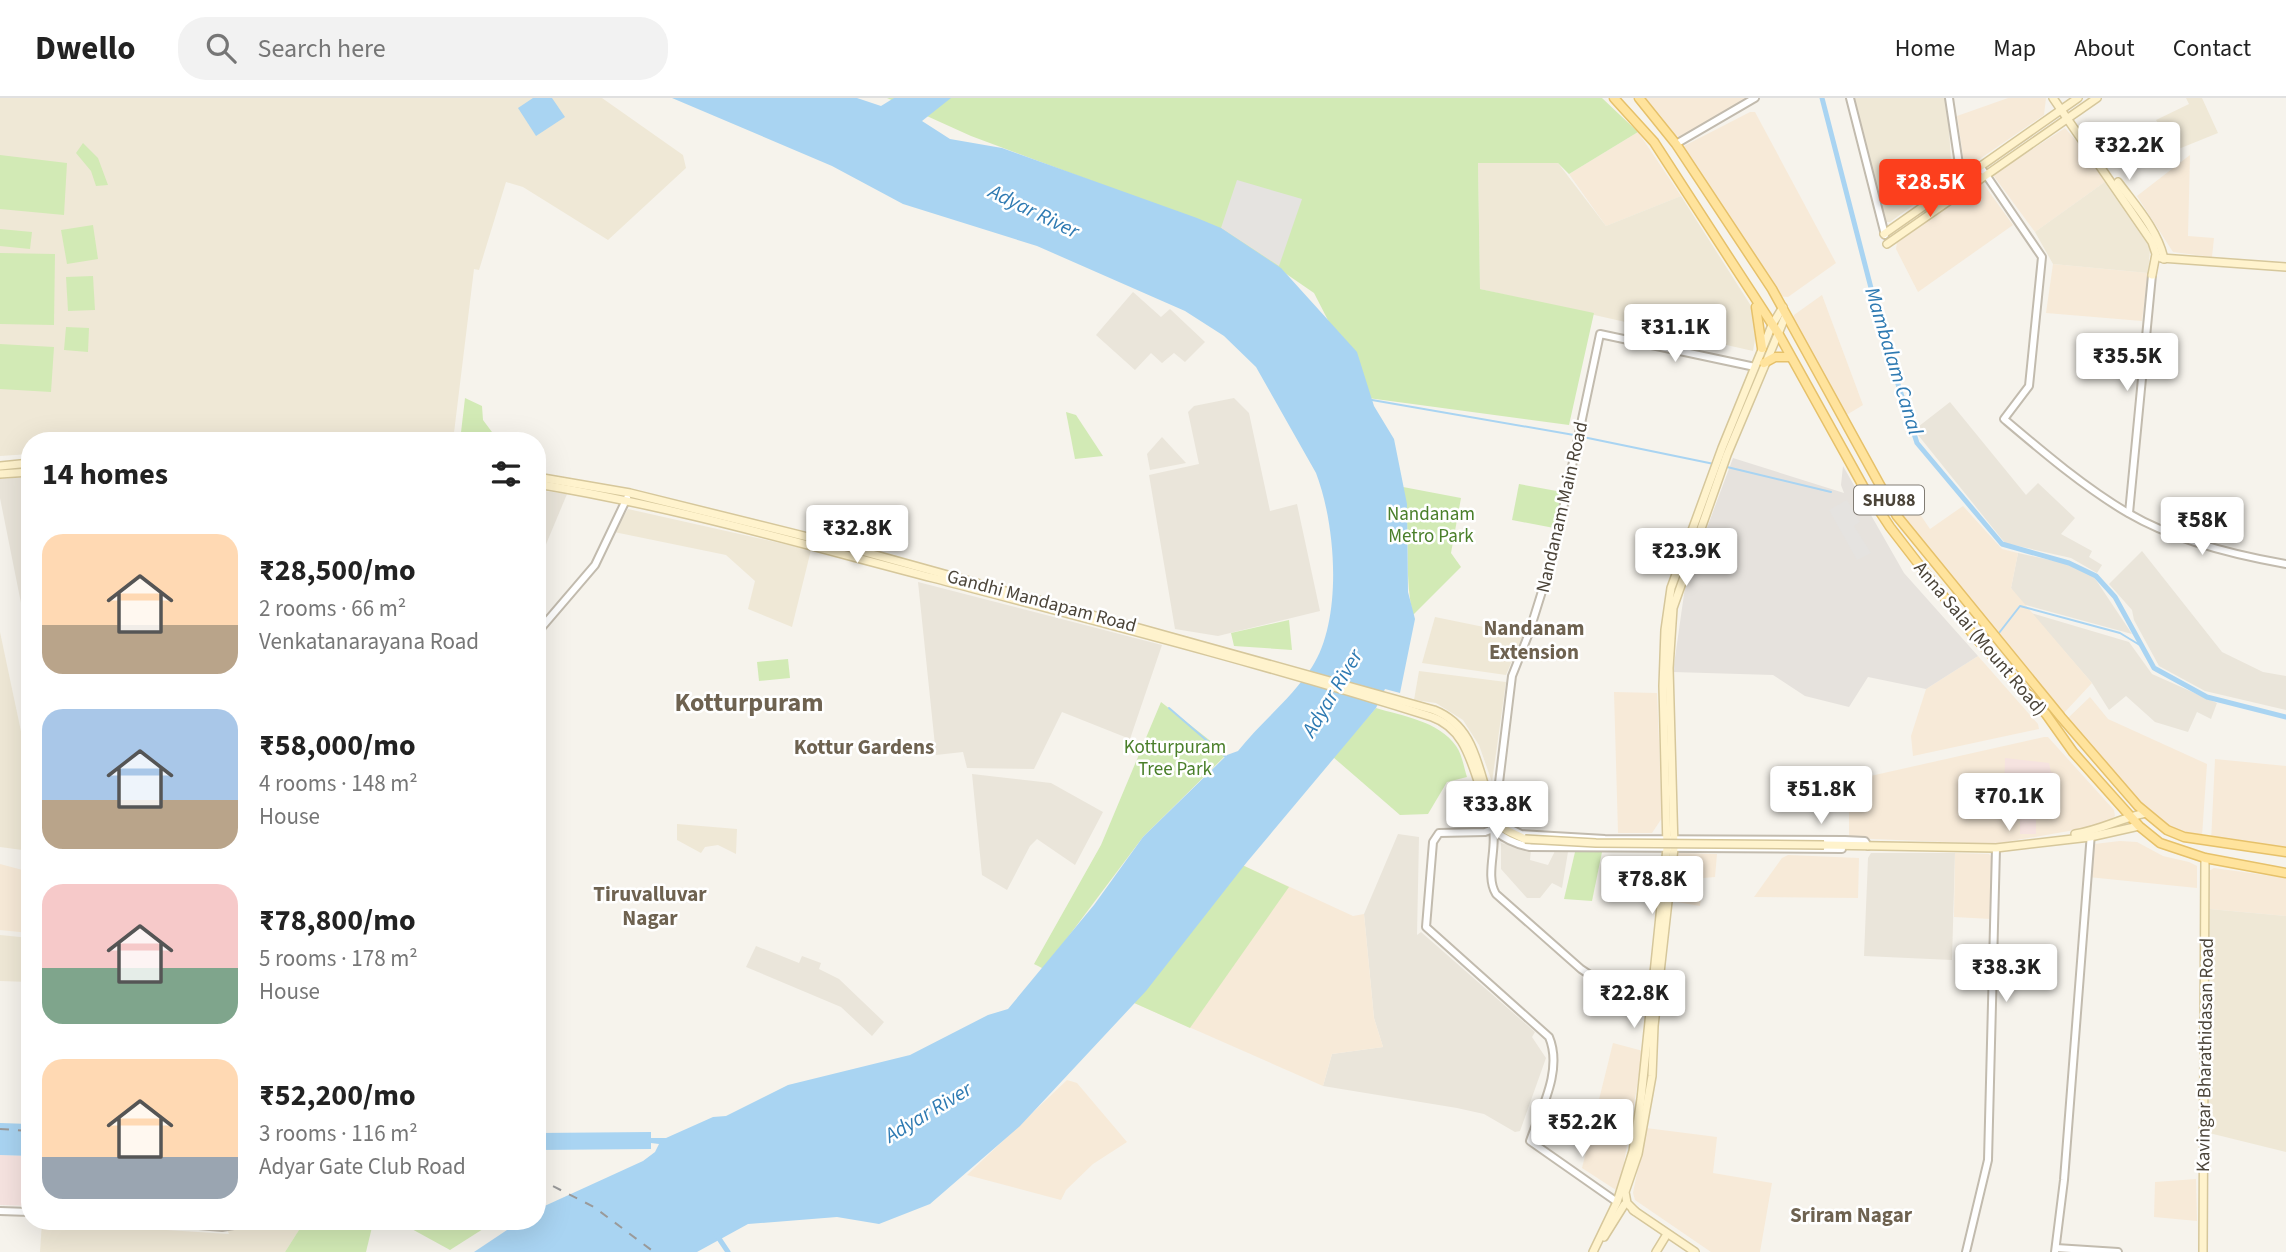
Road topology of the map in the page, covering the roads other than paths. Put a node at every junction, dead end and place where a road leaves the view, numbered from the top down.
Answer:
1 (1614, 98) edge
2 (1639, 98) edge
3 (1755, 98) edge
4 (1850, 98) edge
5 (1949, 98) edge
6 (2056, 98) edge
7 (2078, 98) edge
8 (2097, 98) edge
9 (2062, 110) junction
10 (2069, 118) junction
11 (1676, 144) junction
12 (1980, 166) junction
13 (1986, 174) junction
14 (1959, 181) junction
15 (1962, 191) junction
16 (1884, 234) junction
17 (1887, 244) joint
18 (2160, 258) junction
19 (2286, 267) edge
20 (2152, 275) joint
21 (1752, 295) junction
22 (1784, 311) junction
23 (1772, 325) junction
24 (1778, 333) junction
25 (1762, 348) junction
26 (1790, 357) junction
27 (1764, 363) junction
28 (1755, 367) junction
29 (21, 464) edge
30 (0, 466) edge
31 (21, 473) edge
32 (0, 474) edge
33 (546, 479) edge
34 (546, 485) edge
35 (628, 496) junction
36 (2129, 513) junction
37 (2286, 564) edge
38 (546, 622) edge
39 (1987, 629) junction
40 (1977, 639) junction
41 (1488, 799) junction
42 (2146, 813) junction
43 (2130, 816) junction
44 (2139, 826) junction
45 (1493, 829) junction
46 (2091, 834) junction
47 (1671, 838) junction
48 (1852, 845) junction
49 (1869, 846) junction
50 (1670, 848) junction
51 (1996, 848) junction
52 (2286, 852) edge
53 (2205, 858) junction
54 (2286, 873) edge
55 (1646, 994) dead end
56 (1651, 1029) junction
57 (1620, 1204) junction
58 (0, 1211) edge
59 (1635, 1211) junction
60 (21, 1212) edge
61 (1667, 1234) junction
62 (2056, 1250) edge
63 (1594, 1252) edge
64 (1656, 1252) edge
65 (1695, 1252) edge
66 (1966, 1252) edge
67 (2118, 1252) edge
68 (2203, 1252) edge

1 - 21 main road, Anna Salai (Mount Road) / SHU88
2 - 11 main road, Anna Salai (Mount Road) / SHU88
3 - 11 street
4 - 16 street
5 - 14 street
6 - 9 main road
7 - 9 main road
8 - 10 main road
9 - 10 main road
9 - 12 main road
10 - 13 main road
10 - 18 main road
11 - 22 main road, Anna Salai (Mount Road) / SHU88
12 - 13 street
12 - 14 main road
13 - 15 main road
13 - 36 street
14 - 15 street
14 - 16 main road
15 - 17 main road
16 - 17 street
18 - 19 main road
18 - 20 main road
20 - 36 street
21 - 23 main road, Anna Salai (Mount Road) / SHU88
21 - 25 main road
22 - 23 main road
22 - 24 main road
22 - 39 main road, Anna Salai (Mount Road) / SHU88
23 - 24 main road, Anna Salai (Mount Road) / SHU88
23 - 25 main road
24 - 26 main road, Anna Salai (Mount Road) / SHU88
24 - 27 main road
25 - 28 main road
26 - 27 main road
26 - 40 main road, Anna Salai (Mount Road) / SHU88
27 - 47 main road
28 - 41 street, Nandanam Main Road
28 - 47 main road
29 - 30 main road
31 - 32 main road
33 - 35 main road, Gandhi Mandapam Road
34 - 35 main road, Gandhi Mandapam Road
35 - 38 street
35 - 41 main road, Gandhi Mandapam Road
36 - 37 street
39 - 40 main road
39 - 42 main road, Anna Salai (Mount Road) / SHU88
40 - 43 main road, Anna Salai (Mount Road) / SHU88
41 - 45 street
41 - 47 street
41 - 48 main road, Gandhi Mandapam Road, bridge
42 - 43 main road
42 - 52 main road, Anna Salai (Mount Road) / SHU88
43 - 44 main road, Anna Salai (Mount Road) / SHU88
43 - 46 main road
44 - 46 main road
44 - 53 main road, Anna Salai (Mount Road) / SHU88
45 - 50 street
45 - 55 street
45 - 57 street
46 - 49 main road
46 - 51 main road
46 - 62 street
47 - 49 street
47 - 50 main road
48 - 49 main road
48 - 50 street
49 - 51 main road
50 - 56 main road
51 - 66 street
53 - 54 main road, Anna Salai (Mount Road) / SHU88
53 - 68 main road, Kavingar Bharathidasan Road
56 - 57 main road
56 - 59 main road
57 - 59 main road
57 - 63 main road
58 - 60 street
59 - 61 main road
61 - 64 main road
61 - 65 main road
62 - 67 street

